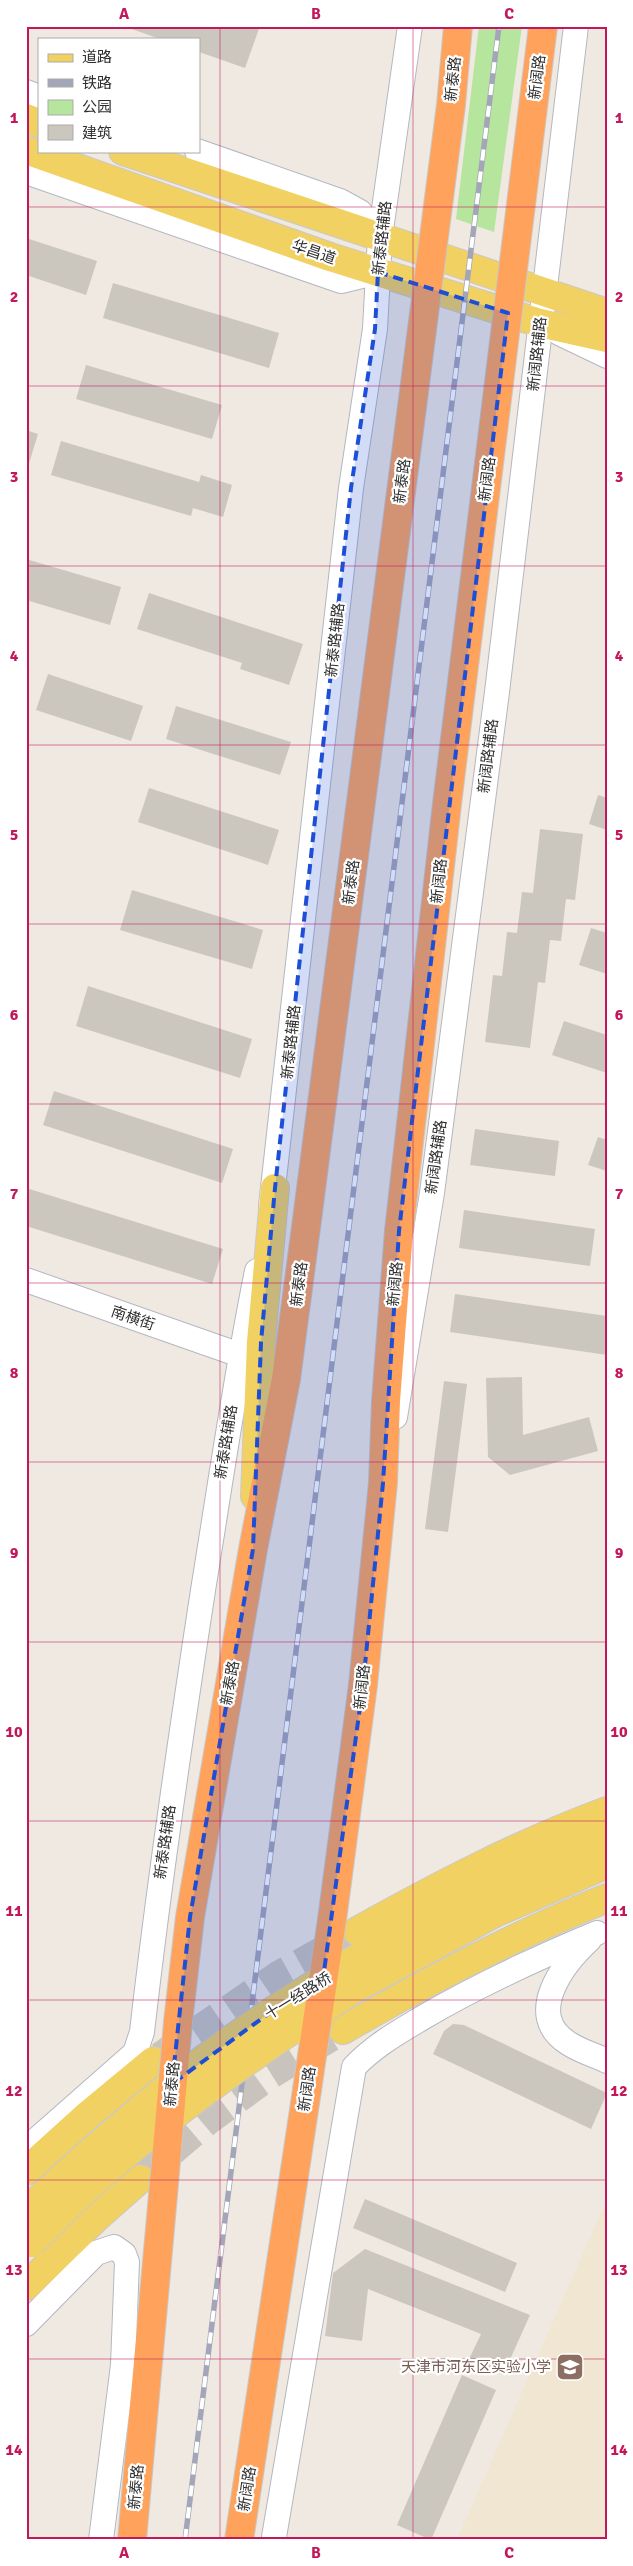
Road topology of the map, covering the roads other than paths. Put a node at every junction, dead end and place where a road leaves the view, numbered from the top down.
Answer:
1 (410, 26) edge
2 (458, 26) edge
3 (543, 26) edge
4 (576, 26) edge
5 (26, 92) edge
6 (38, 97) edge
7 (26, 118) edge
8 (38, 123) edge
9 (26, 150) edge
10 (126, 152) edge
11 (200, 152) edge
12 (26, 172) edge
13 (380, 237) junction
14 (378, 272) junction
15 (544, 293) junction
16 (607, 313) edge
17 (540, 323) junction
18 (607, 338) edge
19 (607, 356) edge
20 (275, 1188) junction
21 (26, 1280) edge
22 (240, 1355) junction
23 (382, 1483) junction
24 (253, 1549) junction
25 (607, 1810) edge
26 (607, 1838) edge
27 (607, 1864) edge
28 (607, 1898) edge
29 (357, 1931) tunnel mouth
30 (602, 1931) edge
31 (343, 2030) tunnel mouth
32 (144, 2057) junction
33 (607, 2061) edge
34 (26, 2149) edge
35 (26, 2172) edge
36 (140, 2179) tunnel mouth
37 (26, 2211) edge
38 (29, 2245) edge
39 (26, 2286) edge
40 (26, 2324) edge
41 (274, 2537) dead end
42 (101, 2540) edge
43 (132, 2540) edge
44 (239, 2540) edge

1 - 13 street, 新泰路辅路
2 - 24 highway, 新泰路, bridge
3 - 23 highway, 新阔路, bridge
4 - 15 street, 新阔路辅路
5 - 6 street
7 - 8 main road
9 - 14 main road, 华昌道
10 - 13 main road
11 - 13 street
12 - 14 street
13 - 14 street, 新泰路辅路
13 - 15 main road
14 - 17 main road, 华昌道
14 - 20 street, 新泰路辅路
15 - 16 main road
15 - 17 street, 新阔路辅路
17 - 18 main road, 华昌道
17 - 19 street
17 - 23 street, 新阔路辅路
20 - 22 street, 新泰路辅路
20 - 24 main road
21 - 22 street, 南横街
22 - 32 street, 新泰路辅路
23 - 44 highway, 新阔路, bridge
24 - 43 highway, 新泰路, bridge
25 - 29 main road
26 - 37 main road, 十一经路桥, bridge
27 - 38 main road, 十一经路桥, bridge
28 - 31 main road
30 - 33 street
30 - 41 street
32 - 34 street
32 - 35 main road
36 - 39 main road
40 - 42 street

